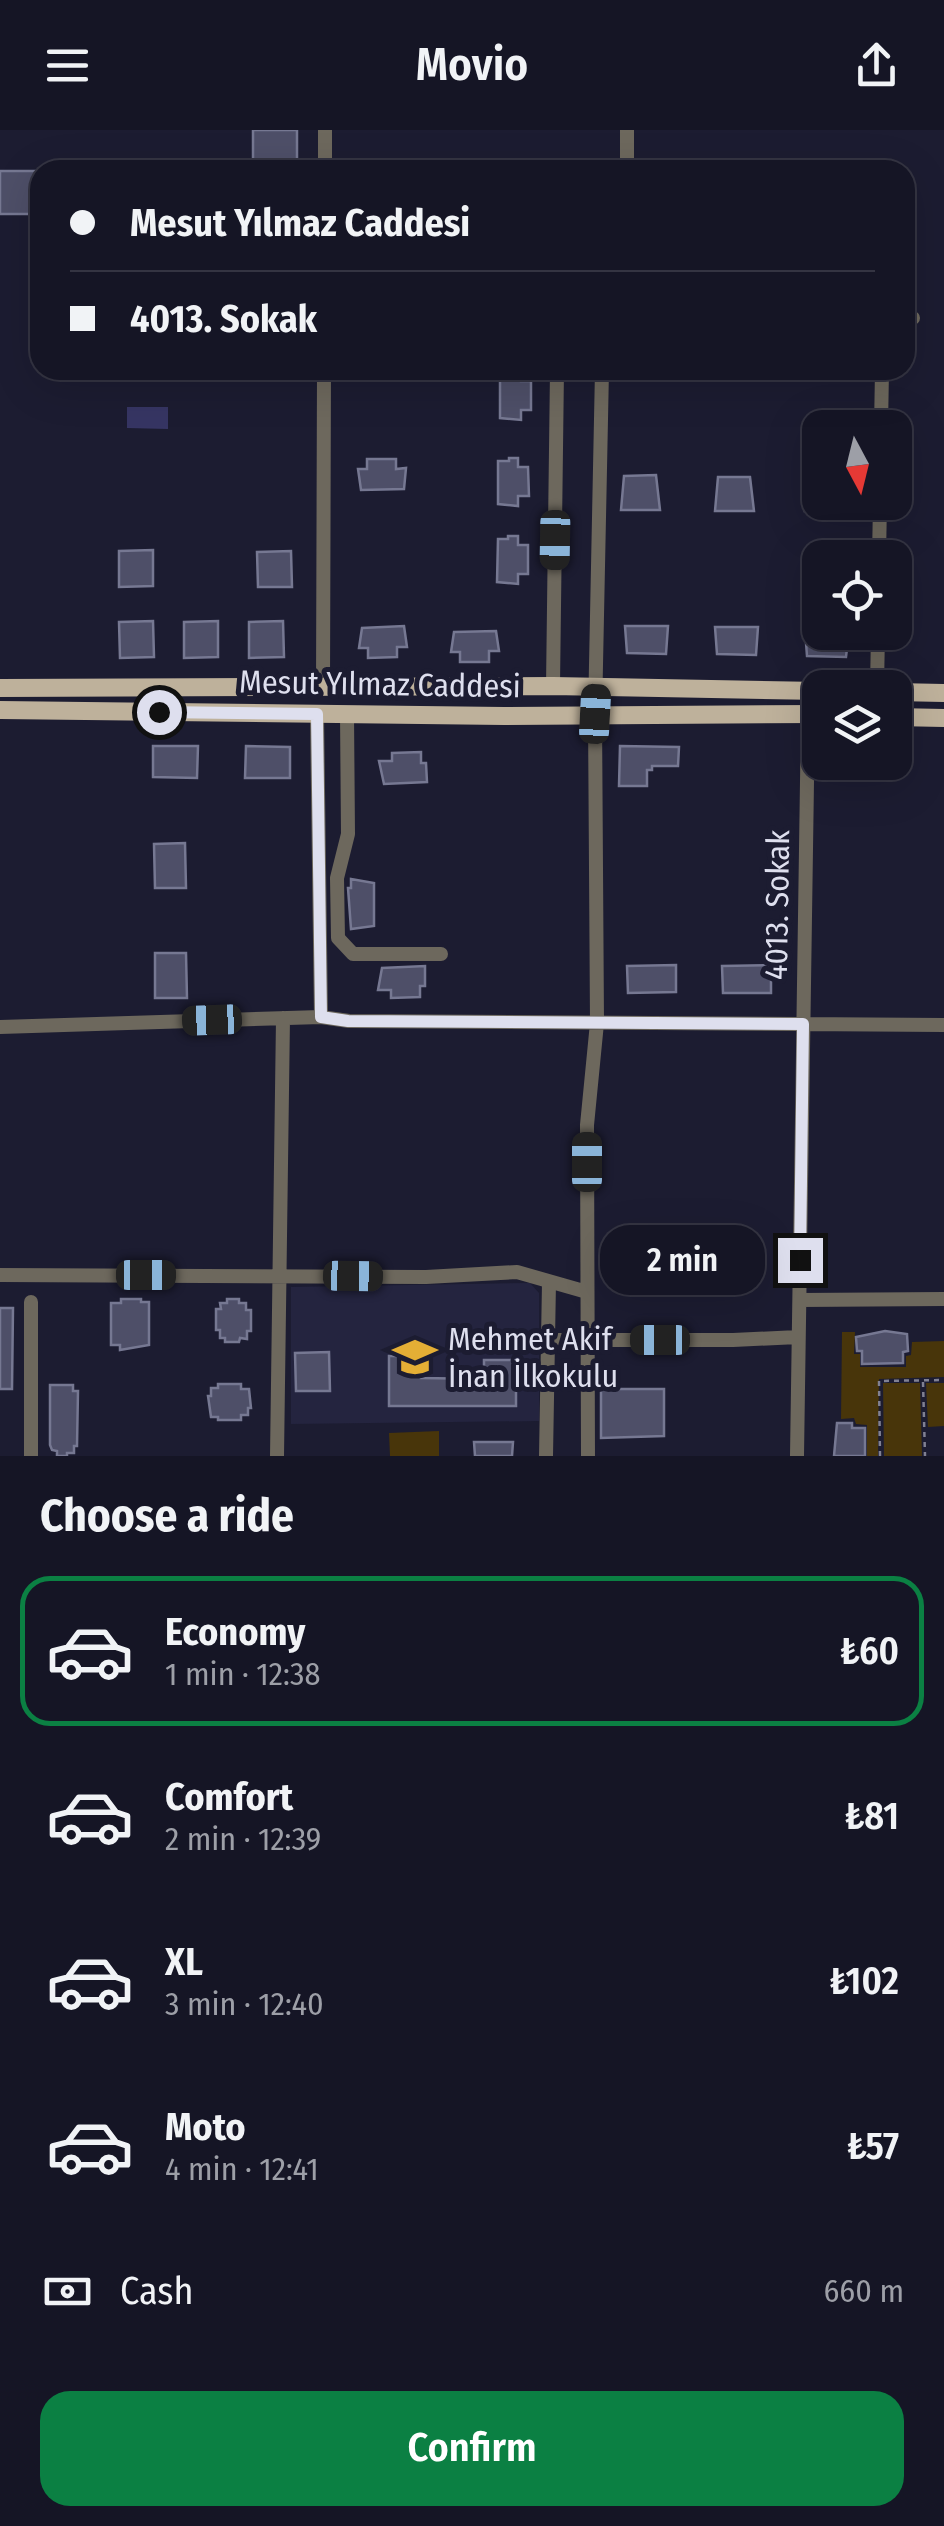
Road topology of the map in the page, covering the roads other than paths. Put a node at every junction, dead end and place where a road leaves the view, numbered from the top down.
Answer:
1 (325, 130) edge
2 (627, 130) edge
3 (324, 160) edge
4 (627, 160) edge
5 (324, 380) edge
6 (556, 380) edge
7 (602, 380) edge
8 (882, 380) edge
9 (882, 410) edge
10 (553, 686) junction
11 (323, 687) junction
12 (0, 688) edge
13 (596, 688) junction
14 (802, 691) edge
15 (912, 692) edge
16 (944, 693) edge
17 (0, 710) edge
18 (317, 714) junction
19 (347, 714) junction
20 (595, 714) junction
21 (802, 714) edge
22 (912, 717) edge
23 (944, 718) edge
24 (812, 780) edge
25 (441, 954) dead end
26 (321, 1017) junction
27 (283, 1018) junction
28 (597, 1023) junction
29 (803, 1024) junction
30 (944, 1025) edge
31 (0, 1027) edge
32 (0, 1275) edge
33 (280, 1275) junction
34 (549, 1282) junction
35 (587, 1292) junction
36 (944, 1299) edge
37 (800, 1300) junction
38 (31, 1302) dead end
39 (798, 1337) junction
40 (587, 1339) junction
41 (550, 1340) junction
42 (32, 1456) edge
43 (277, 1456) edge
44 (546, 1456) edge
45 (588, 1456) edge
46 (797, 1456) edge

1 - 3 street
2 - 4 street
5 - 11 street
6 - 10 street
7 - 13 street
8 - 9 street
10 - 11 main road, Mesut Yılmaz Caddesi
10 - 13 main road, Mesut Yılmaz Caddesi
11 - 12 main road, Mesut Yılmaz Caddesi
13 - 14 main road, Mesut Yılmaz Caddesi
13 - 20 street
15 - 16 main road
17 - 18 main road, Mesut Yılmaz Caddesi
18 - 19 main road, Mesut Yılmaz Caddesi
18 - 26 street
19 - 20 main road, Mesut Yılmaz Caddesi
19 - 25 street
20 - 21 main road, Mesut Yılmaz Caddesi
20 - 28 street
22 - 23 main road
24 - 29 street, 4013. Sokak
26 - 27 street
26 - 28 street
27 - 31 street
27 - 33 street
28 - 29 street
28 - 35 street
29 - 30 street
29 - 37 street, 4013. Sokak
32 - 33 street
33 - 34 street
33 - 43 street
34 - 35 street
34 - 41 street
35 - 40 street
36 - 37 street
37 - 39 street, 4013. Sokak
38 - 42 street
39 - 40 street
39 - 46 street, 4013. Sokak
40 - 41 street
40 - 45 street
41 - 44 street

